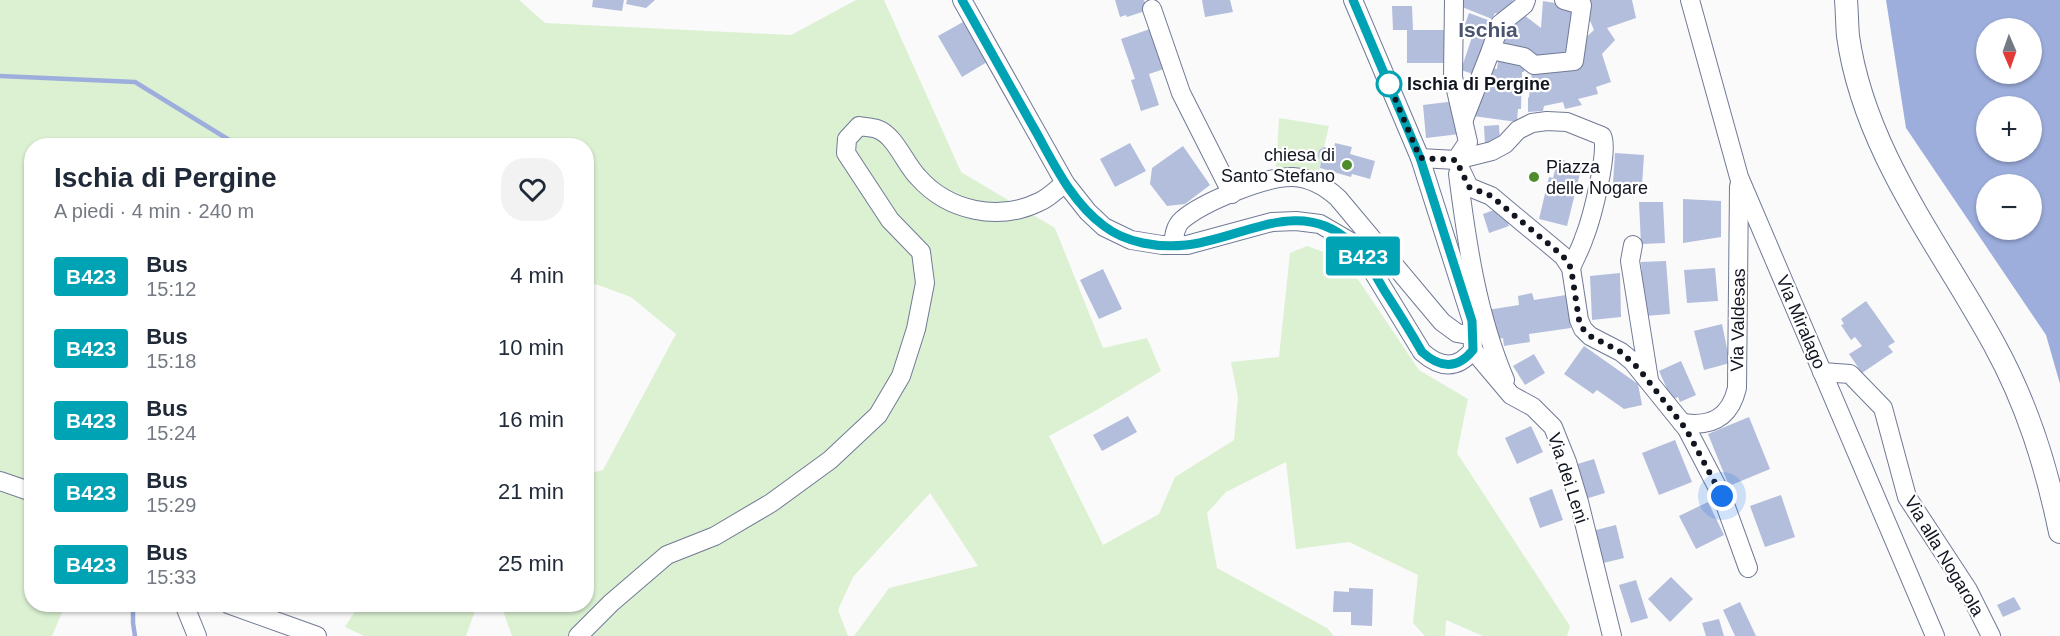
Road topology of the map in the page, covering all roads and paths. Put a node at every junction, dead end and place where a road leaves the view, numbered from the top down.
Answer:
1 (962, 0) edge
2 (1353, 0) edge
3 (1454, 0) edge
4 (1526, 0) edge
5 (1564, 0) edge
6 (1690, 0) edge
7 (1846, 0) edge
8 (1152, 9) dead end
9 (1491, 50) junction
10 (1464, 119) junction
11 (1420, 158) junction
12 (1456, 160) junction
13 (1739, 177) junction
14 (1070, 190) junction
15 (1232, 194) junction
16 (1173, 245) junction
17 (1633, 245) dead end
18 (1571, 268) junction
19 (1474, 343) junction
20 (1822, 372) junction
21 (1649, 382) junction
22 (1511, 395) junction
23 (1682, 423) junction
24 (0, 481) edge
25 (24, 489) edge
26 (2060, 532) edge
27 (1748, 568) dead end
28 (187, 612) edge
29 (250, 612) edge
30 (197, 636) edge
31 (317, 636) edge
32 (578, 636) edge
33 (1612, 636) edge
34 (1935, 636) edge
35 (1991, 636) edge

1 - 14 street
2 - 11 street
3 - 10 street
4 - 9 street
5 - 9 street
6 - 13 street, Via Miralago
7 - 26 main road
8 - 15 street
9 - 10 street
10 - 12 street
11 - 12 street
11 - 19 street
12 - 18 street
12 - 18 street
12 - 22 street
13 - 20 street, Via Miralago
13 - 23 street, Via Valdesas
14 - 16 street
14 - 32 street
15 - 16 street
15 - 19 street
16 - 19 street
17 - 21 street
18 - 21 street
19 - 22 street, Via dei Leni
20 - 34 street, Via Miralago
20 - 35 street, Via alla Nogarola
21 - 23 street
22 - 33 street, Via dei Leni
23 - 27 street
24 - 25 street
28 - 30 street
29 - 31 street

